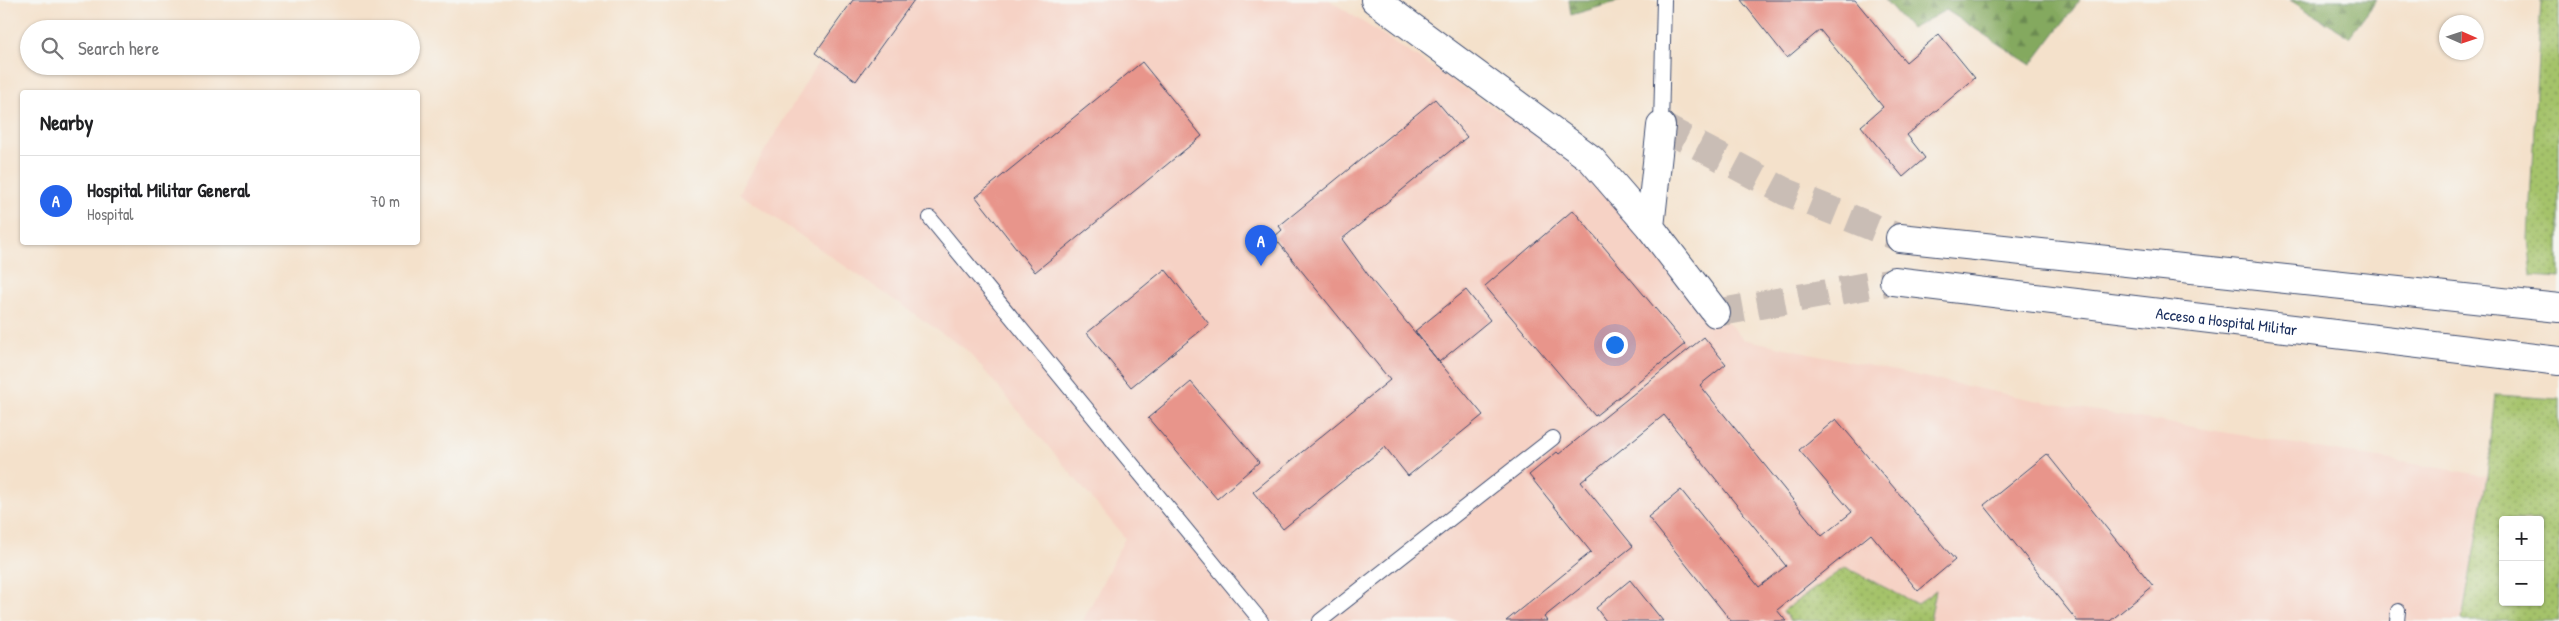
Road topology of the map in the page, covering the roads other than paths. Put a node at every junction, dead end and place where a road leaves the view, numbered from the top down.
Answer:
1 (1375, 0) edge
2 (1664, 0) edge
3 (1661, 126) joint
4 (930, 218) dead end
5 (1650, 227) junction
6 (1900, 238) tunnel mouth
7 (1894, 281) tunnel mouth
8 (2559, 308) edge
9 (1716, 313) dead end
10 (2559, 361) edge
11 (1553, 438) dead end
12 (1261, 621) edge
13 (1320, 621) edge

1 - 5 street
2 - 3 lane
3 - 5 street
4 - 12 lane
5 - 9 street
6 - 8 street
7 - 10 street, Acceso a Hospital Militar
11 - 13 lane

